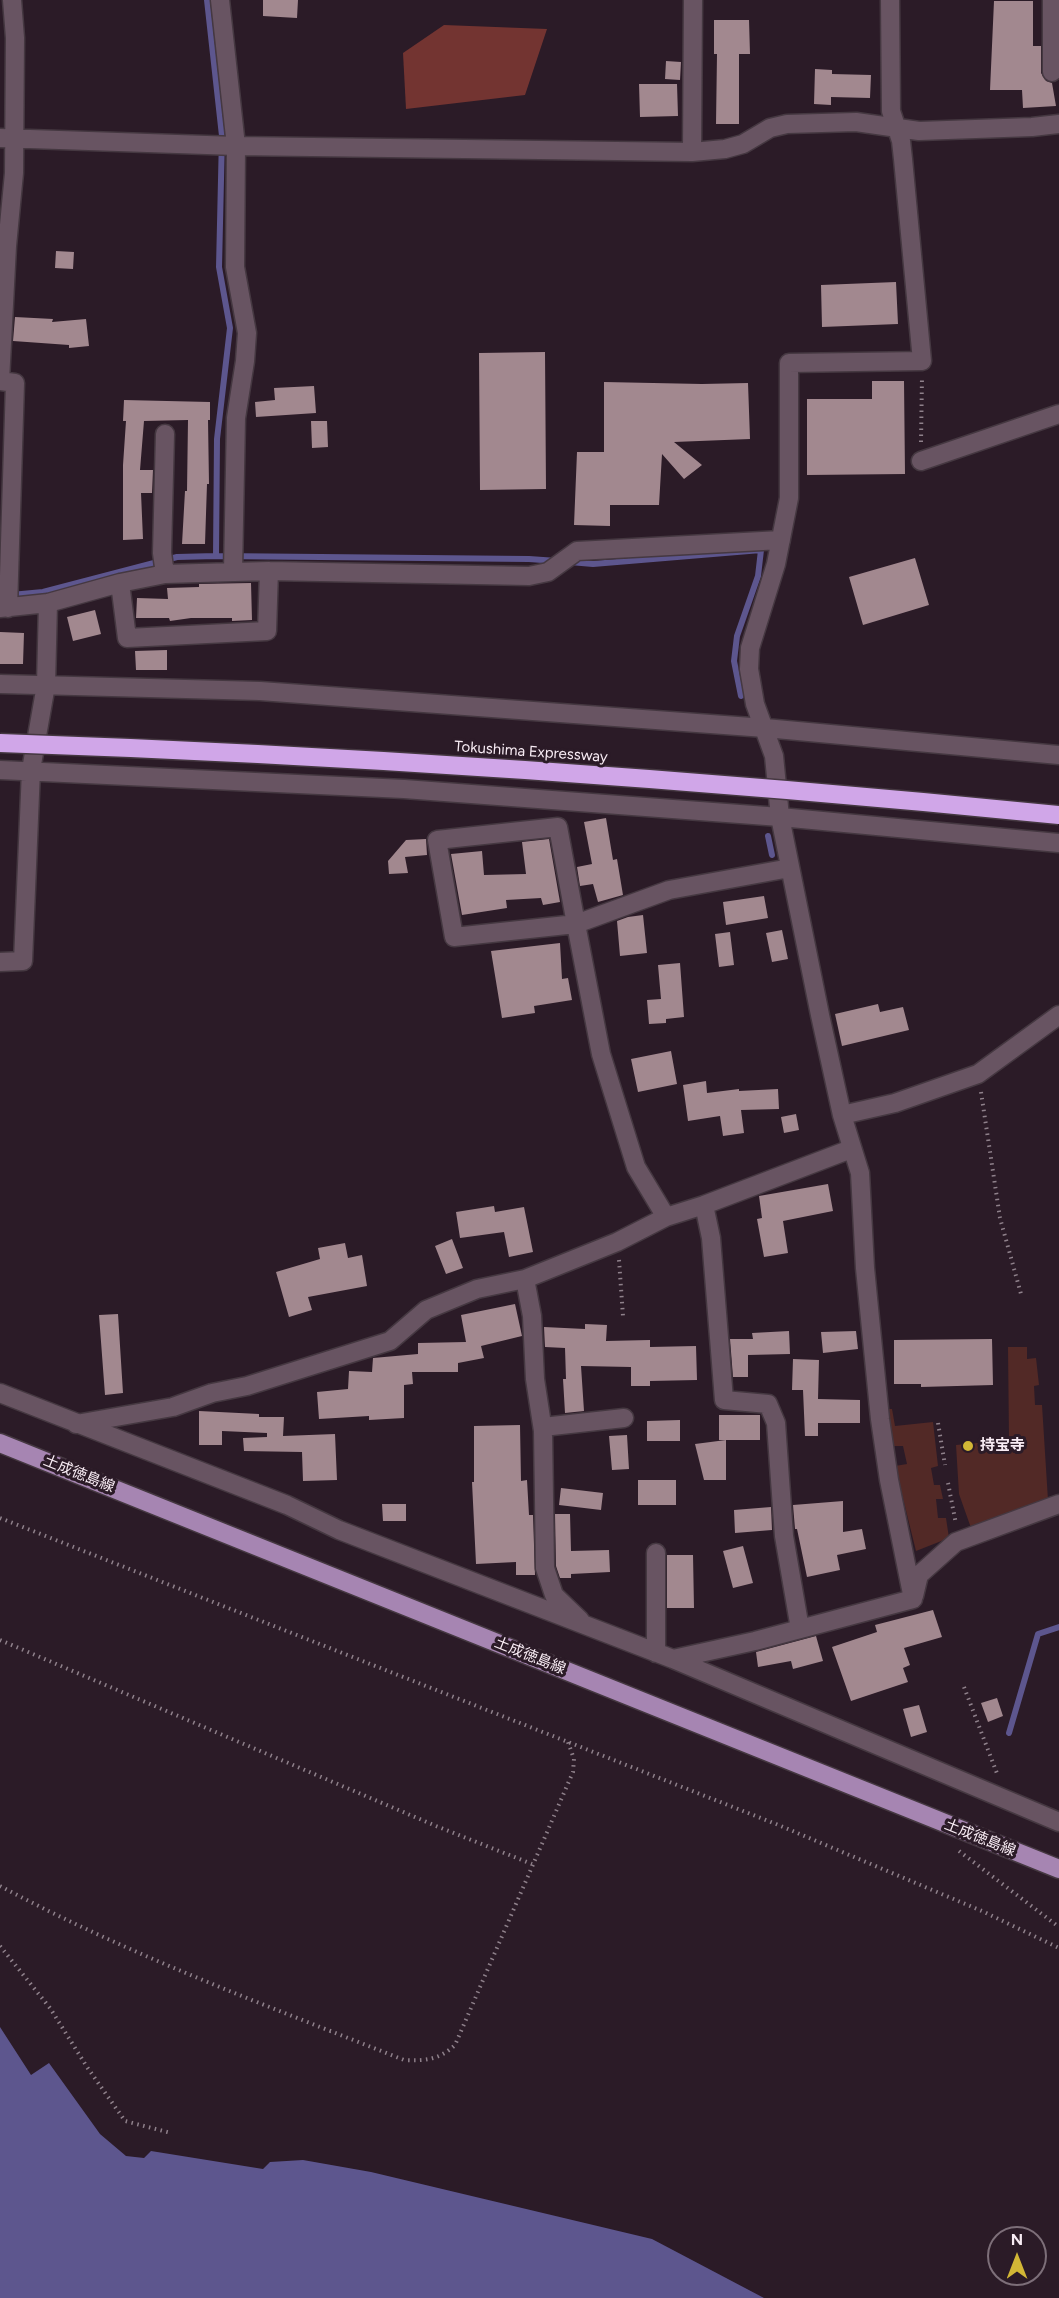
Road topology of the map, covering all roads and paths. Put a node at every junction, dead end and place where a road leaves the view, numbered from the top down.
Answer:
1 (12, 0) edge
2 (220, 0) edge
3 (693, 0) edge
4 (890, 0) edge
5 (1052, 0) edge
6 (1052, 72) dead end
7 (1059, 124) edge
8 (896, 127) junction
9 (7, 138) edge
10 (226, 146) junction
11 (692, 152) junction
12 (922, 361) junction
13 (1059, 414) edge
14 (165, 434) dead end
15 (921, 461) joint
16 (781, 540) junction
17 (233, 561) junction
18 (164, 564) junction
19 (269, 571) junction
20 (120, 583) junction
21 (6, 602) edge
22 (48, 603) junction
23 (0, 684) edge
24 (46, 685) junction
25 (765, 728) junction
26 (0, 743) edge
27 (1059, 755) edge
28 (0, 770) edge
29 (31, 770) junction
30 (1059, 815) edge
31 (780, 817) junction
32 (1059, 843) edge
33 (790, 868) junction
34 (576, 924) junction
35 (0, 963) edge
36 (1059, 1016) edge
37 (978, 1074) junction
38 (842, 1115) junction
39 (851, 1149) junction
40 (704, 1205) junction
41 (666, 1217) junction
42 (617, 1242) junction
43 (525, 1279) junction
44 (1021, 1294) dead end
45 (623, 1316) dead end
46 (0, 1393) edge
47 (624, 1418) dead end
48 (938, 1423) dead end
49 (74, 1424) junction
50 (543, 1426) junction
51 (0, 1443) edge
52 (945, 1465) dead end
53 (948, 1483) dead end
54 (1059, 1504) edge
55 (0, 1518) edge
56 (956, 1528) dead end
57 (656, 1553) dead end
58 (913, 1599) junction
59 (584, 1625) junction
60 (800, 1629) junction
61 (0, 1640) edge
62 (664, 1656) junction
63 (964, 1687) dead end
64 (568, 1742) junction
65 (1005, 1781) dead end
66 (1059, 1822) edge
67 (958, 1850) dead end
68 (532, 1864) junction
69 (1059, 1869) edge
70 (0, 1886) edge
71 (1059, 1927) edge
72 (0, 1946) edge
73 (1059, 1948) edge
74 (171, 2133) dead end

1 - 9 street
2 - 10 street
3 - 11 street
4 - 8 street
5 - 6 street
7 - 8 street
8 - 11 street
8 - 12 street
9 - 10 street
9 - 21 street
10 - 11 street
10 - 17 street
12 - 15 path
12 - 16 street
13 - 15 street
14 - 18 street
16 - 19 street
16 - 25 street
17 - 18 street
17 - 19 street
18 - 20 street
19 - 20 street
20 - 22 street
21 - 22 street
22 - 24 street
23 - 24 street
24 - 25 street
24 - 29 street
25 - 27 street
25 - 31 street
26 - 30 highway, Tokushima Expressway, bridge
28 - 29 street
29 - 31 street
29 - 35 street
31 - 32 street
31 - 33 street
33 - 34 street
33 - 38 street
34 - 34 street
34 - 41 street
36 - 37 street
37 - 38 street
37 - 44 path
38 - 39 street
39 - 40 street
39 - 58 street
40 - 41 street
40 - 60 street
41 - 42 street
42 - 43 street
42 - 45 path
43 - 49 street
43 - 50 street
46 - 49 street
47 - 50 street
48 - 52 path
49 - 59 street
50 - 59 street
51 - 69 main road, 土成徳島線
53 - 56 path
54 - 58 street
55 - 64 path
57 - 62 street
58 - 60 street
59 - 62 street
60 - 62 street
61 - 68 path
62 - 66 street
63 - 65 path
64 - 68 path
64 - 73 path
67 - 71 path
68 - 70 path
72 - 74 path

